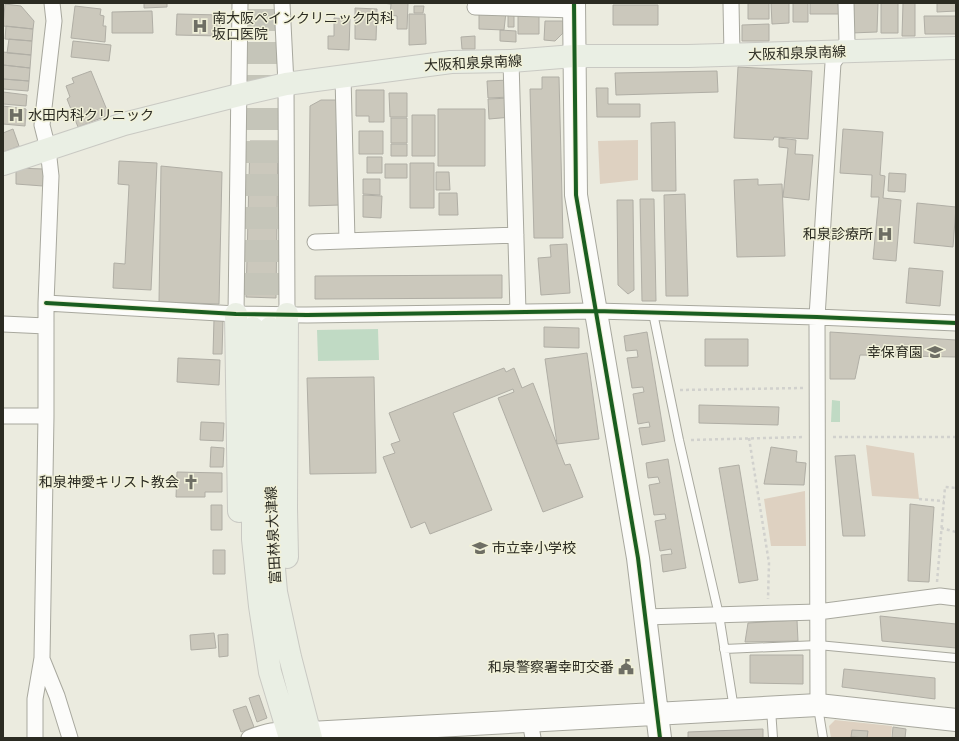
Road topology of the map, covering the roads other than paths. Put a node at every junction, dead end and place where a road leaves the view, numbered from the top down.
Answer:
1 (52, 3) edge
2 (240, 3) edge
3 (282, 3) edge
4 (731, 3) edge
5 (846, 3) edge
6 (574, 6) edge
7 (475, 7) dead end
8 (956, 48) edge
9 (841, 51) junction
10 (732, 55) junction
11 (574, 56) junction
12 (511, 61) junction
13 (343, 76) junction
14 (286, 84) junction
15 (239, 95) junction
16 (48, 149) junction
17 (3, 164) edge
18 (516, 235) junction
19 (347, 241) junction
20 (315, 242) dead end
21 (46, 303) junction
22 (595, 311) junction
23 (518, 312) junction
24 (653, 313) junction
25 (236, 314) junction
26 (817, 317) junction
27 (270, 323) junction
28 (956, 323) edge
29 (3, 324) edge
30 (46, 326) junction
31 (3, 416) edge
32 (46, 416) junction
33 (956, 598) edge
34 (818, 612) junction
35 (719, 614) junction
36 (644, 617) junction
37 (818, 645) junction
38 (724, 649) junction
39 (42, 658) junction
40 (956, 658) edge
41 (270, 672) junction
42 (818, 705) junction
43 (771, 708) junction
44 (734, 710) junction
45 (656, 715) junction
46 (956, 720) edge
47 (532, 730) edge
48 (299, 735) edge
49 (35, 738) edge
50 (70, 738) edge
51 (249, 738) edge
52 (660, 738) edge
53 (773, 738) edge
54 (823, 738) edge

1 - 16 street
2 - 15 street
3 - 14 street
4 - 10 street
5 - 9 street
6 - 7 street
6 - 11 street
8 - 9 main road, 大阪和泉泉南線
9 - 10 main road, 大阪和泉泉南線
9 - 26 street
10 - 11 main road, 大阪和泉泉南線
11 - 12 main road, 大阪和泉泉南線
11 - 22 street
12 - 13 main road, 大阪和泉泉南線
12 - 18 street
13 - 14 main road, 大阪和泉泉南線
13 - 19 street
14 - 15 main road, 大阪和泉泉南線
14 - 27 street
15 - 16 main road, 大阪和泉泉南線
15 - 25 street
16 - 17 main road, 大阪和泉泉南線
16 - 21 street
18 - 19 street
18 - 23 street
19 - 20 street
21 - 25 street
21 - 30 street
22 - 23 street
22 - 24 street
22 - 36 street
23 - 27 street
24 - 26 street
24 - 35 lane
25 - 27 street
25 - 41 main road
26 - 28 street
26 - 34 street
27 - 41 main road, 富田林泉大津線
27 - 48 main road, 富田林泉大津線
29 - 30 street
30 - 32 street
31 - 32 street
32 - 39 street
33 - 34 street
34 - 35 street
34 - 37 street
35 - 36 street
35 - 38 lane
36 - 45 street
37 - 38 lane
37 - 40 lane
37 - 42 street
38 - 44 lane
39 - 49 street
39 - 50 street
41 - 48 main road, 富田林泉大津線
42 - 43 street
42 - 46 street
42 - 54 lane
43 - 44 street
43 - 53 lane
44 - 45 street
45 - 47 street
45 - 52 street
47 - 48 street
48 - 51 street

